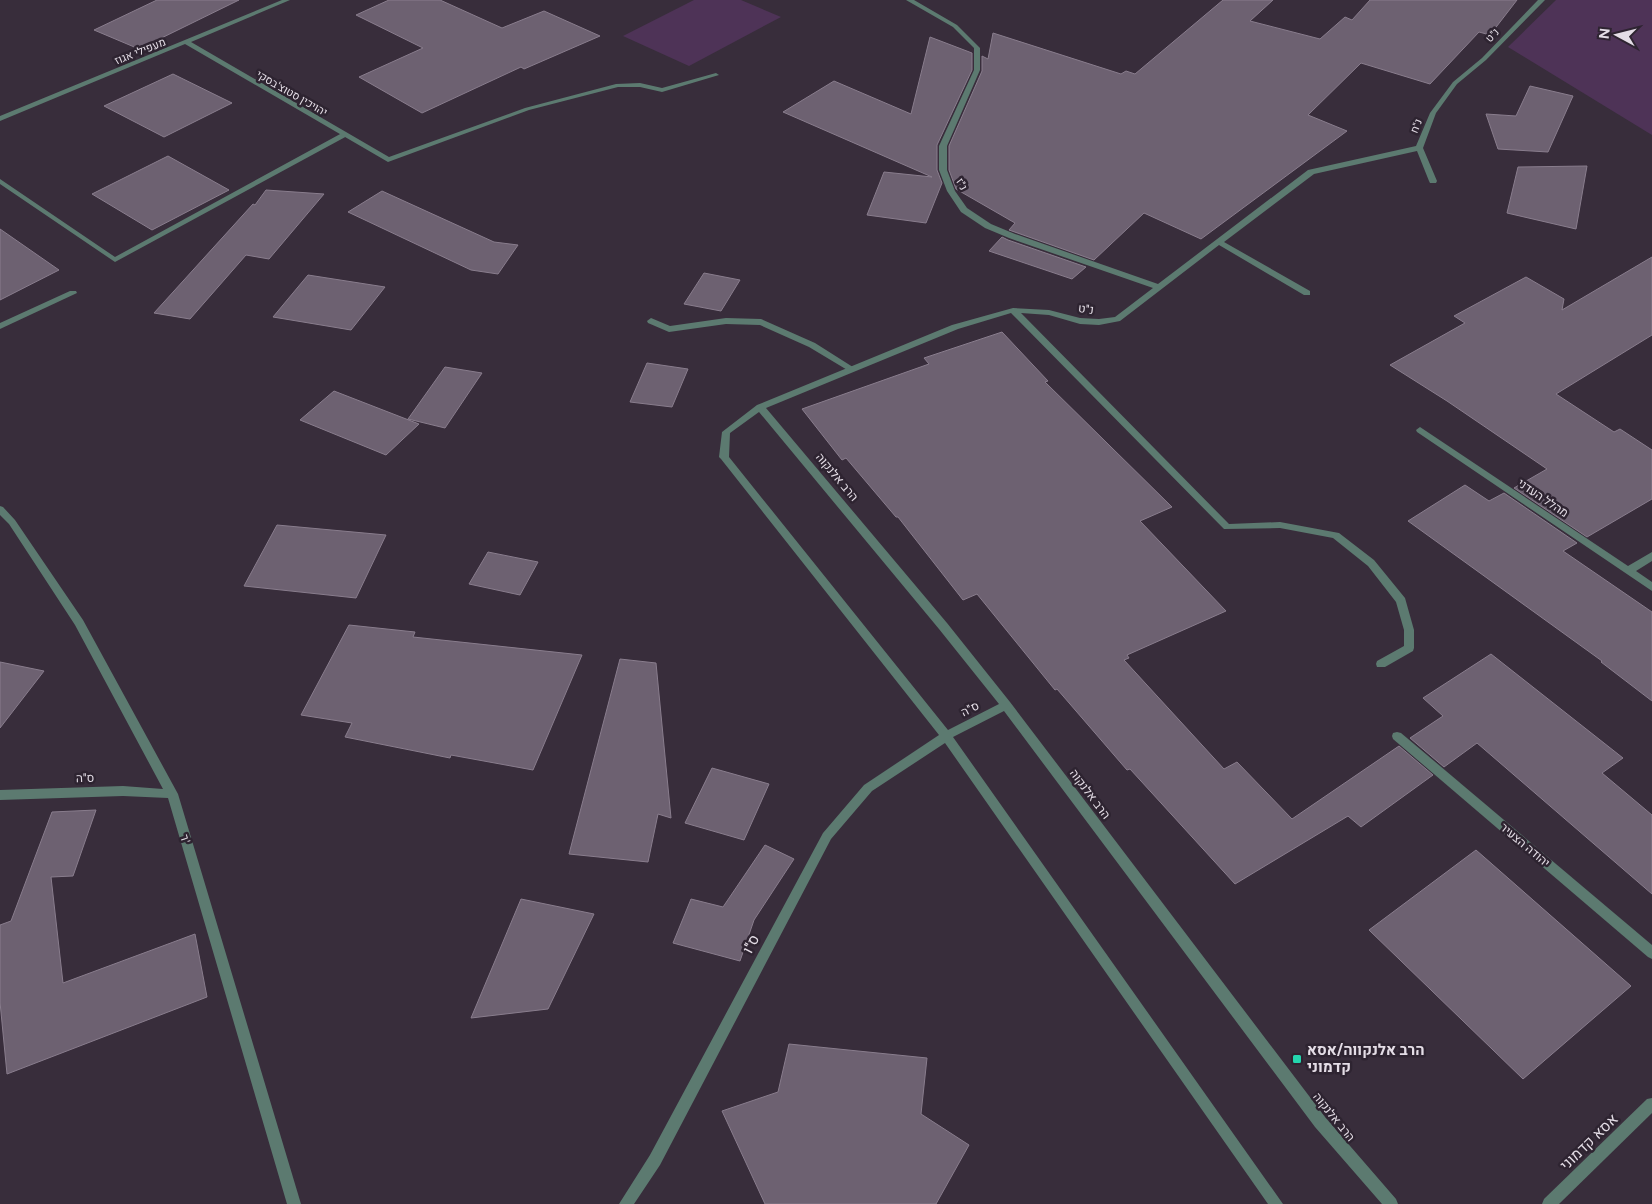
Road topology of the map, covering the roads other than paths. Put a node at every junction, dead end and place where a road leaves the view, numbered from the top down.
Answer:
1 (287, 0) edge
2 (909, 0) edge
3 (1542, 0) edge
4 (186, 42) junction
5 (716, 76) dead end
6 (1454, 83) joint
7 (0, 119) edge
8 (345, 135) junction
9 (1419, 148) junction
10 (0, 181) edge
11 (1433, 181) dead end
12 (1219, 242) junction
13 (1159, 287) junction
14 (73, 293) dead end
15 (1307, 293) dead end
16 (1013, 310) junction
17 (652, 321) dead end
18 (0, 326) edge
19 (852, 369) junction
20 (760, 407) junction
21 (1420, 430) dead end
22 (0, 509) edge
23 (1652, 556) edge
24 (1628, 571) junction
25 (1652, 587) edge
26 (1381, 664) dead end
27 (1006, 706) junction
28 (946, 736) junction
29 (1397, 736) dead end
30 (172, 794) junction
31 (0, 795) edge
32 (1652, 953) edge
33 (1652, 1104) edge
34 (294, 1204) edge
35 (626, 1204) edge
36 (1276, 1204) edge
37 (1391, 1204) edge
38 (1549, 1204) edge

1 - 4 street, מעפילי אגוז
2 - 13 street, נ"ז
3 - 6 street, נ"ט
4 - 7 street, מעפילי אגוז
4 - 8 street, יהויכין סטוצ'בסקי
5 - 8 street, יהויכין סטוצ'בסקי
6 - 9 street, נ"ח
8 - 10 street
9 - 11 street, נ"ח
9 - 12 street, נ"ט
12 - 13 street, נ"ט
12 - 15 street
13 - 16 street, נ"ט
14 - 18 street
16 - 19 street, נ"ט
16 - 26 street
17 - 19 street
19 - 20 street, נ"ט
20 - 27 street, הרב אלנקוה
20 - 28 street, נ"ט
21 - 24 street, מהלל העדני
22 - 30 street, ד'
23 - 24 street
24 - 25 street, מהלל העדני
27 - 28 street, ס"ה
27 - 37 street, הרב אלנקוה
28 - 35 street, ס"ו
28 - 36 street
29 - 32 street, יהודה הצעיר
30 - 31 street, ס"ה
30 - 34 street, ד'
33 - 38 street, אסא קדמוני

